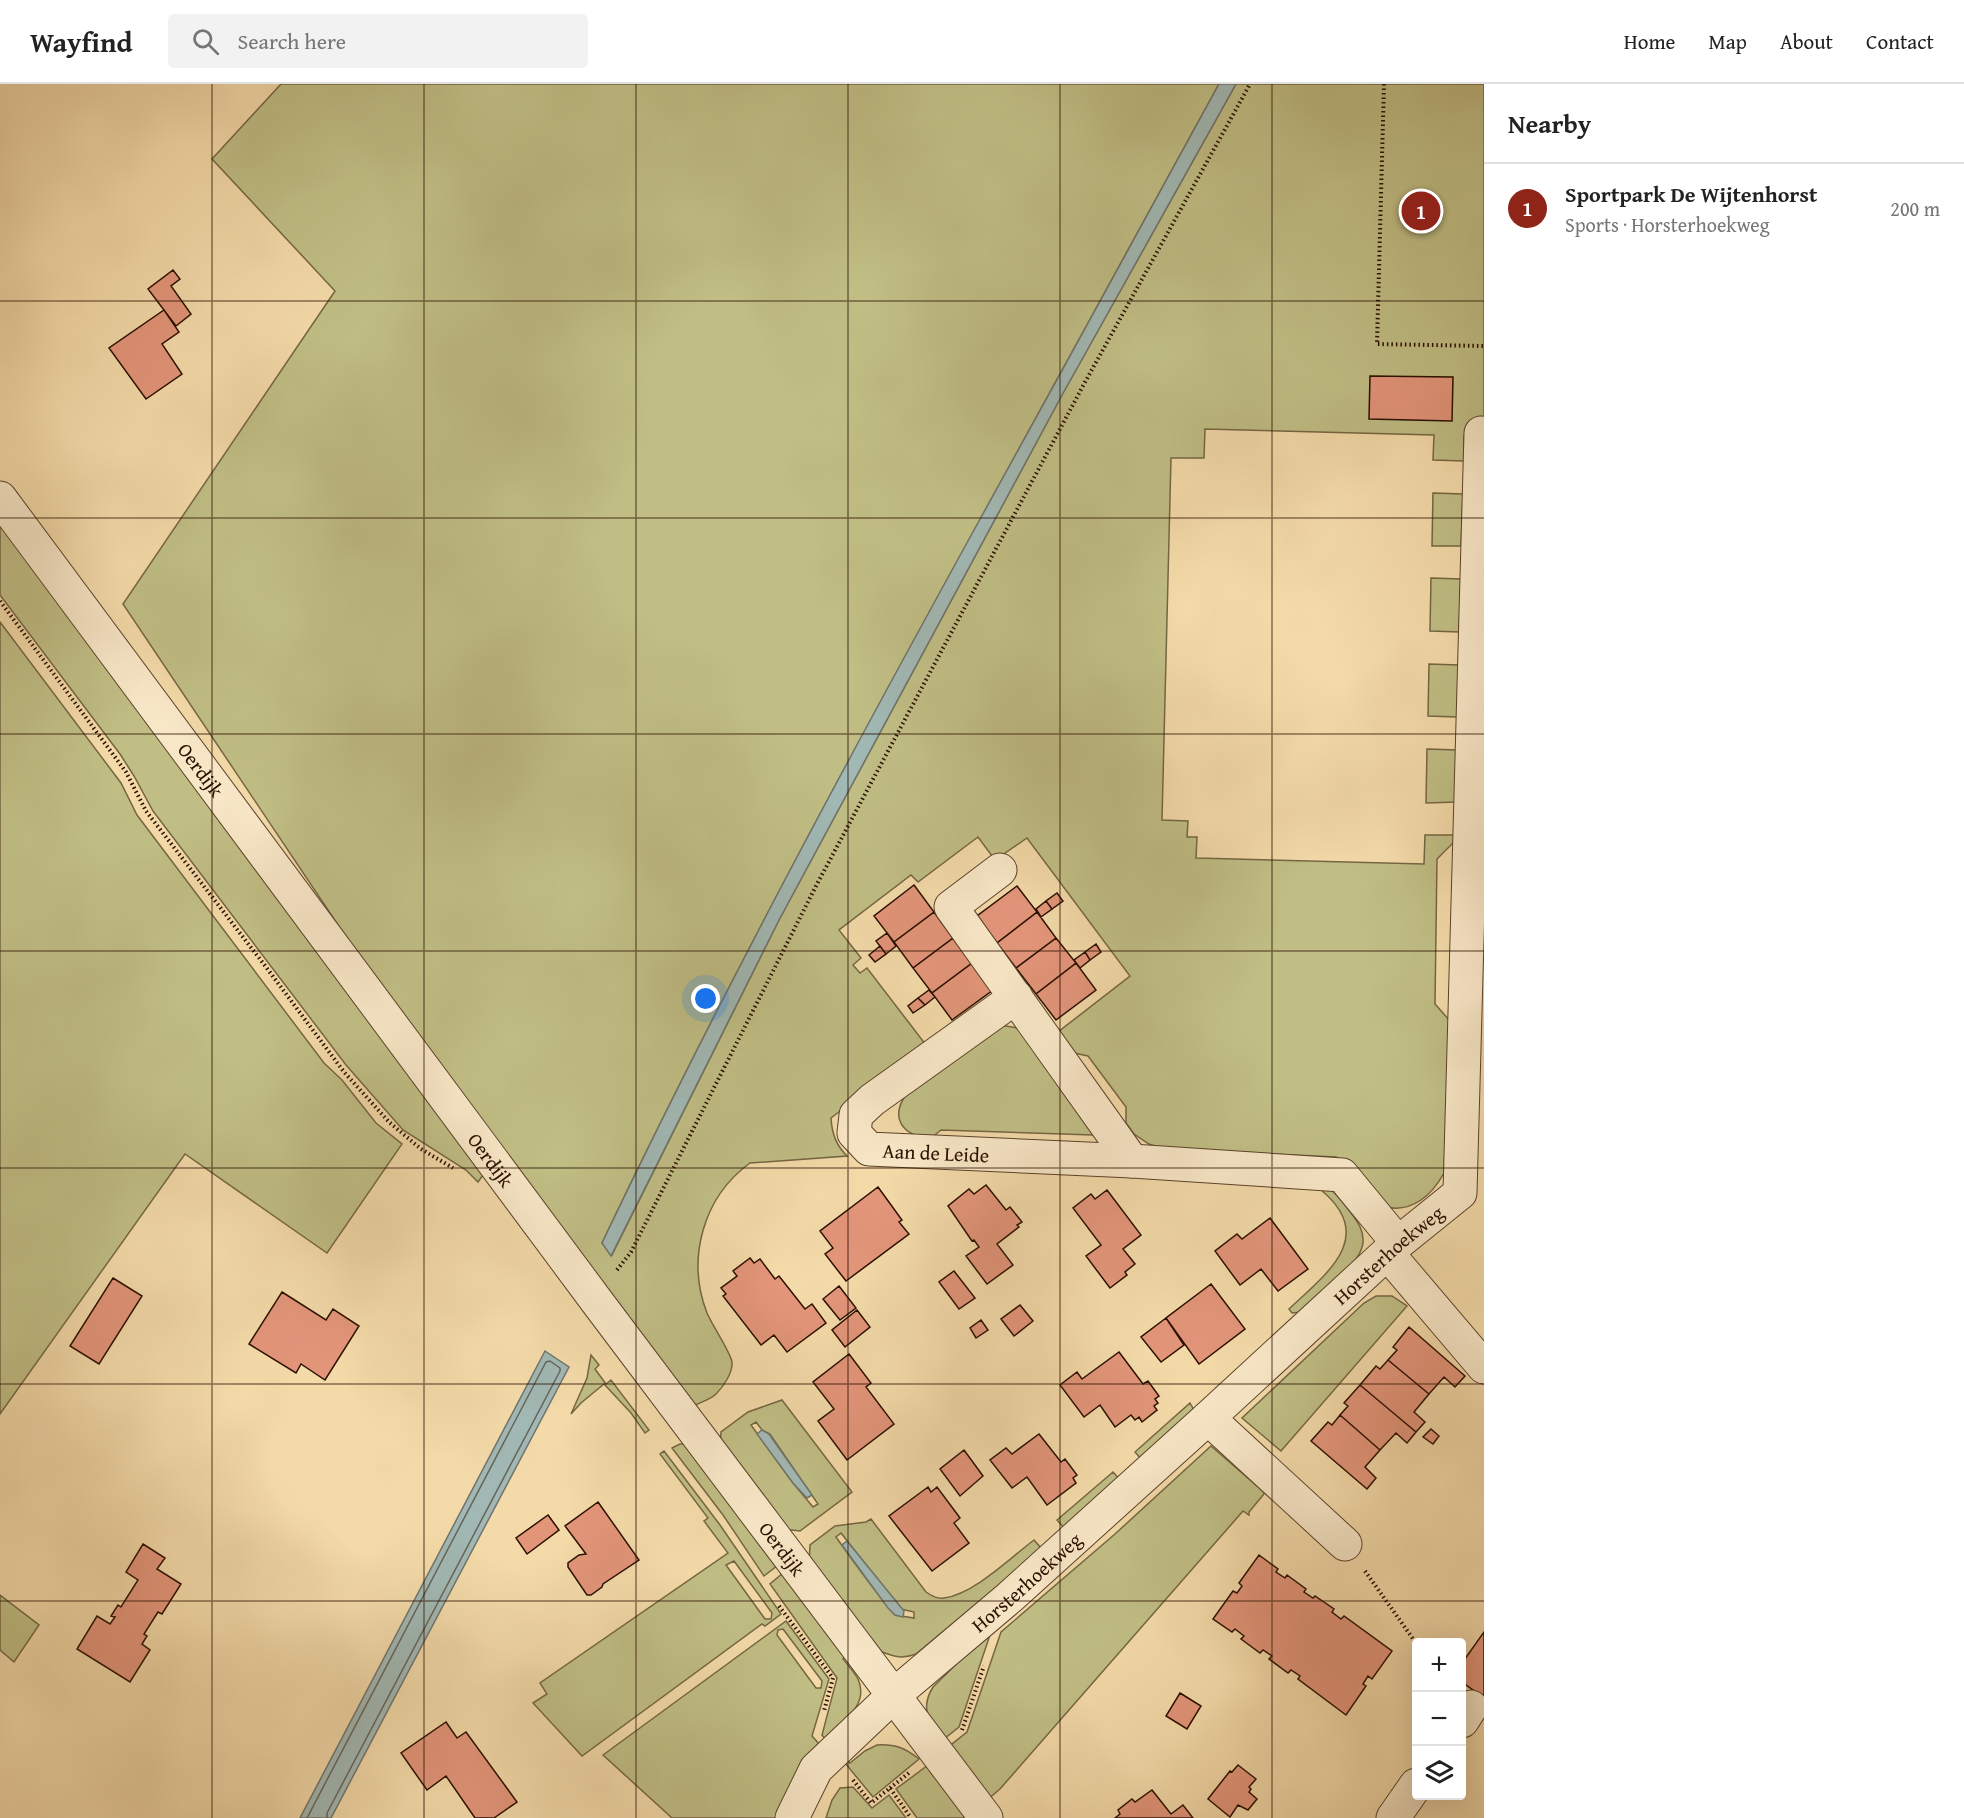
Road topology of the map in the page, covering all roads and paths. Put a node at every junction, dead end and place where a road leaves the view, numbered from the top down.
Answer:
1 (1250, 84) edge
2 (1384, 84) edge
3 (1484, 346) edge
4 (1481, 433) dead end
5 (0, 498) edge
6 (0, 601) edge
7 (1480, 603) edge
8 (1479, 645) edge
9 (1479, 686) edge
10 (1000, 870) dead end
11 (1016, 998) junction
12 (1132, 1161) junction
13 (462, 1173) dead end
14 (1472, 1194) edge
15 (1393, 1248) junction
16 (580, 1280) junction
17 (1484, 1367) edge
18 (1208, 1418) junction
19 (1346, 1544) joint
20 (776, 1602) dead end
21 (1412, 1638) edge
22 (988, 1655) dead end
23 (894, 1695) junction
24 (936, 1752) junction
25 (831, 1754) junction
26 (890, 1788) junction
27 (1412, 1791) edge
28 (792, 1818) edge
29 (911, 1818) edge
30 (986, 1818) edge
31 (1393, 1818) edge

1 - 16 path
2 - 3 path
4 - 7 street, Horsterhoekweg
5 - 16 street, Oerdijk
6 - 13 path, Oerdijk
7 - 8 street, Horsterhoekweg
8 - 9 street, Horsterhoekweg
9 - 14 street, Horsterhoekweg
10 - 11 street
11 - 12 street
11 - 12 street, Aan de Leide
12 - 15 street, Aan de Leide
14 - 15 street, Horsterhoekweg
15 - 17 street, Aan de Leide
15 - 18 street, Horsterhoekweg
16 - 23 street, Oerdijk
18 - 19 street
18 - 23 street, Horsterhoekweg
19 - 21 path
20 - 25 path, Oerdijk
22 - 24 path
23 - 24 street, Oerdijk
23 - 25 street, Horsterhoekweg
24 - 26 path
24 - 30 street, Oerdijk
25 - 26 path, Oerdijk
25 - 28 street, Horsterhoekweg
26 - 29 path
27 - 31 street

